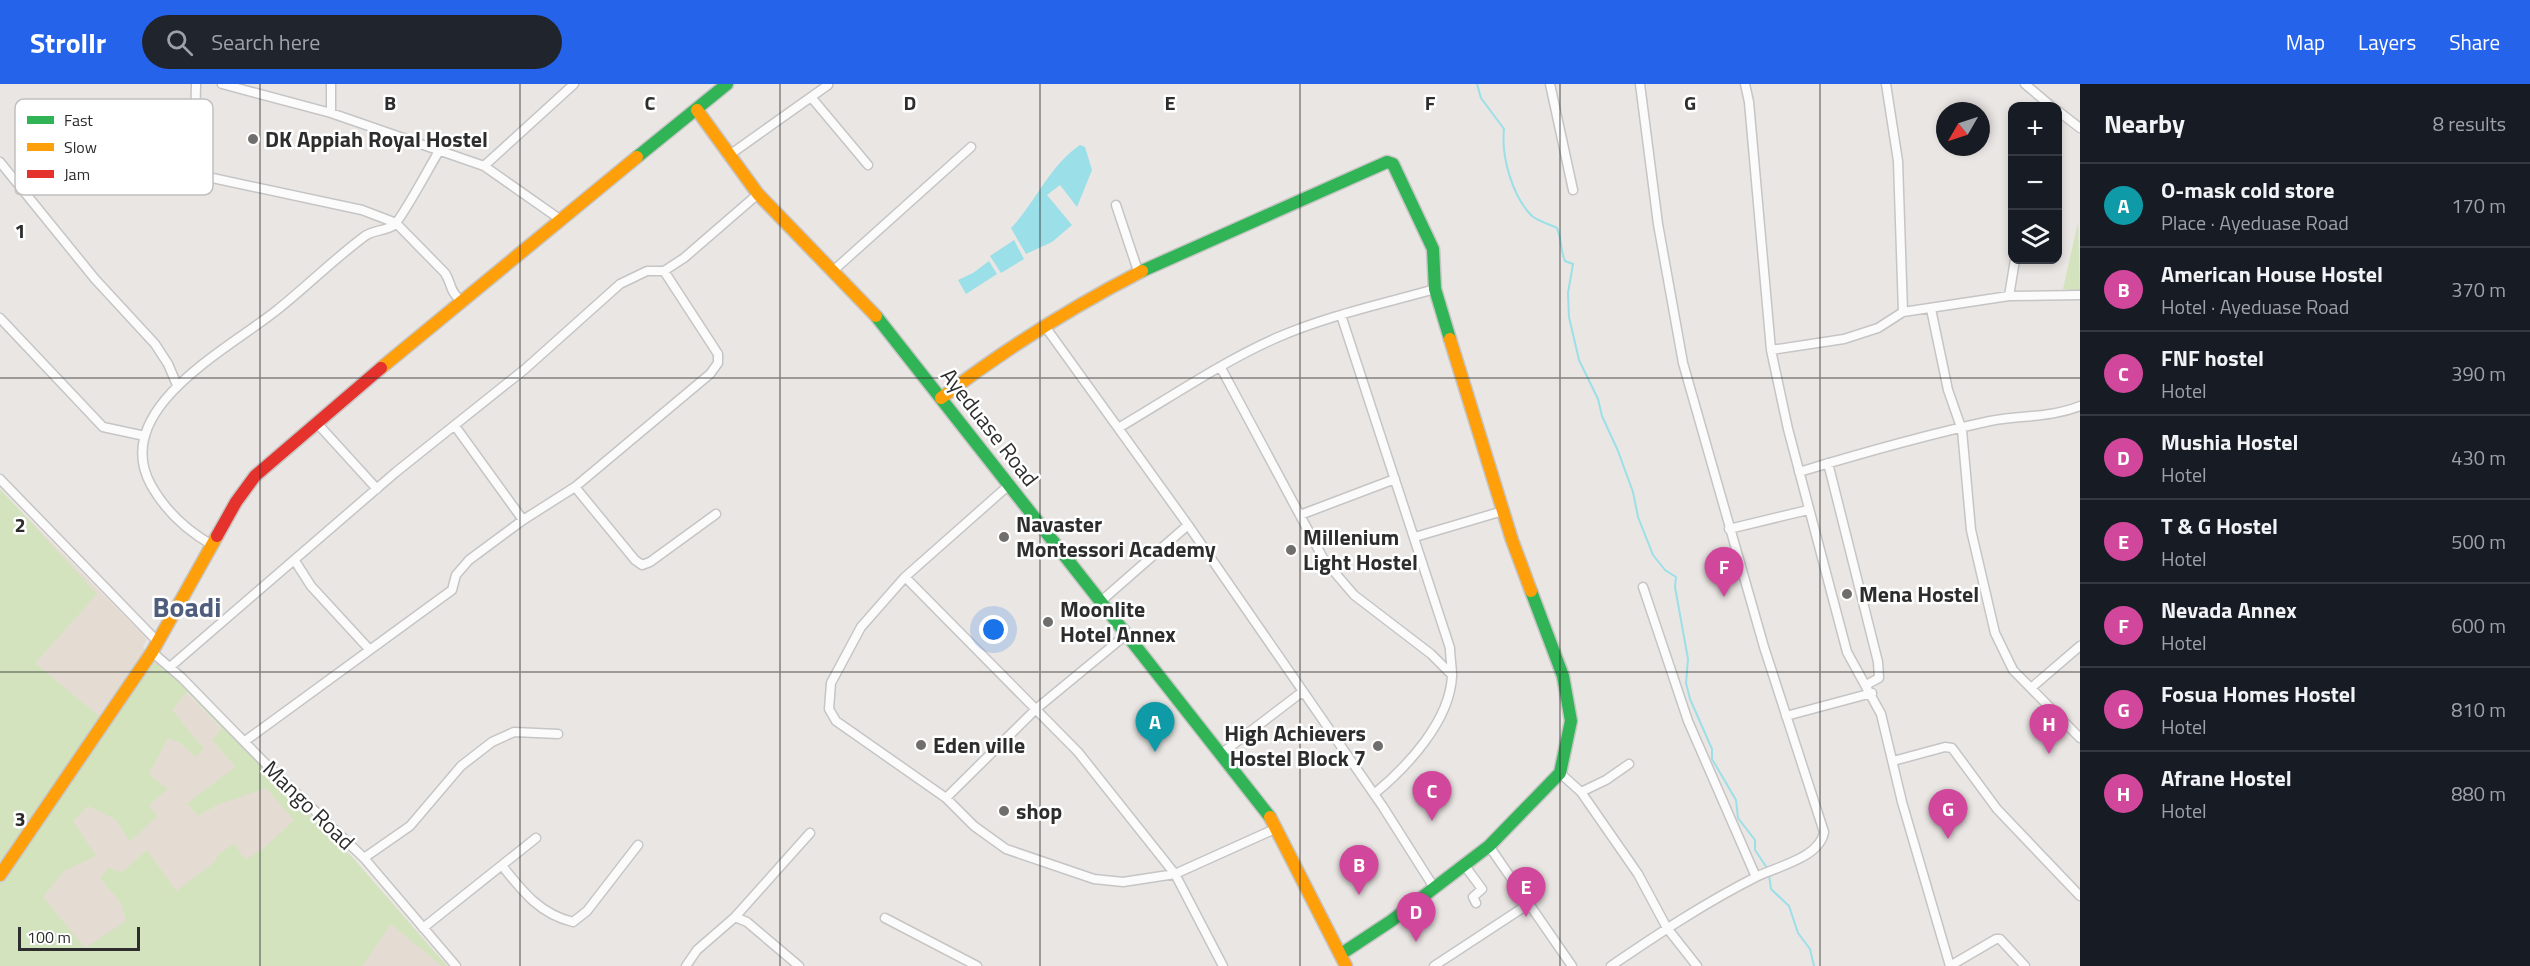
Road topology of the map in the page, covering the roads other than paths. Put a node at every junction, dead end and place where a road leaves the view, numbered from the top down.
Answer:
1 (196, 84) edge
2 (222, 84) edge
3 (331, 84) edge
4 (574, 84) edge
5 (727, 84) edge
6 (827, 84) edge
7 (834, 84) edge
8 (1550, 84) edge
9 (1640, 84) edge
10 (1745, 84) edge
11 (1886, 84) edge
12 (2025, 84) edge
13 (811, 97) junction
14 (196, 99) edge
15 (2042, 102) edge
16 (697, 110) junction
17 (331, 113) junction
18 (2062, 114) edge
19 (2080, 128) edge
20 (971, 147) dead end
21 (439, 151) junction
22 (728, 156) junction
23 (0, 162) edge
24 (868, 165) dead end
25 (484, 166) junction
26 (213, 178) edge
27 (15, 183) edge
28 (1573, 190) dead end
29 (758, 194) junction
30 (24, 195) edge
31 (1116, 206) dead end
32 (561, 220) junction
33 (396, 223) junction
34 (2014, 264) edge
35 (834, 270) junction
36 (664, 271) junction
37 (1138, 271) junction
38 (1435, 289) junction
39 (2080, 295) edge
40 (2009, 296) junction
41 (460, 300) junction
42 (1930, 309) junction
43 (1903, 312) junction
44 (1341, 315) junction
45 (0, 318) edge
46 (1044, 325) junction
47 (1771, 350) junction
48 (1221, 368) junction
49 (177, 385) junction
50 (941, 398) junction
51 (2080, 406) edge
52 (316, 422) junction
53 (455, 426) junction
54 (1120, 427) junction
55 (1962, 430) junction
56 (145, 436) junction
57 (1828, 463) junction
58 (1799, 472) junction
59 (0, 479) edge
60 (1395, 479) junction
61 (1009, 485) junction
62 (575, 487) junction
63 (377, 489) junction
64 (1808, 510) junction
65 (1503, 511) junction
66 (716, 514) dead end
67 (1300, 515) junction
68 (523, 520) junction
69 (1188, 525) junction
70 (1729, 529) junction
71 (1414, 537) junction
72 (212, 545) junction
73 (296, 561) junction
74 (905, 577) junction
75 (1643, 587) dead end
76 (1100, 602) junction
77 (1127, 634) junction
78 (2080, 646) edge
79 (155, 647) junction
80 (369, 649) junction
81 (170, 667) junction
82 (1452, 675) junction
83 (2031, 688) junction
84 (1869, 689) junction
85 (1302, 692) junction
86 (1036, 709) junction
87 (1786, 716) junction
88 (558, 734) dead end
89 (2080, 738) edge
90 (244, 741) junction
91 (1222, 753) junction
92 (1893, 761) junction
93 (1629, 764) dead end
94 (1560, 773) junction
95 (1581, 792) junction
96 (1374, 794) junction
97 (945, 798) junction
98 (1277, 828) junction
99 (810, 833) dead end
100 (536, 838) dead end
101 (638, 845) dead end
102 (1490, 846) junction
103 (364, 858) junction
104 (1466, 866) junction
105 (503, 867) junction
106 (1175, 873) junction
107 (0, 875) edge
108 (1756, 877) junction
109 (1435, 888) junction
110 (2080, 896) edge
111 (1476, 903) dead end
112 (1530, 903) junction
113 (735, 917) junction
114 (885, 918) dead end
115 (423, 928) junction
116 (1667, 928) junction
117 (1341, 954) junction
118 (456, 966) edge
119 (686, 966) edge
120 (799, 966) edge
121 (977, 966) edge
122 (1223, 966) edge
123 (1346, 966) edge
124 (1434, 966) edge
125 (1572, 966) edge
126 (1611, 966) edge
127 (1697, 966) edge
128 (1950, 966) edge
129 (2025, 966) edge

1 - 14 street
2 - 17 street
3 - 17 street
4 - 25 street
5 - 16 street
6 - 7 street
6 - 13 street
8 - 28 street
9 - 70 street
10 - 47 street
11 - 43 street
12 - 15 street
13 - 22 street
13 - 24 street
16 - 22 street, Ayeduase Road
16 - 32 street
17 - 21 street
18 - 19 street
20 - 35 street
21 - 25 street
21 - 33 street
22 - 29 street, Ayeduase Road
23 - 27 street
25 - 32 street
26 - 33 street
29 - 35 street, Ayeduase Road
29 - 36 street
30 - 49 street
31 - 37 street
32 - 41 street
33 - 41 street
33 - 49 street
34 - 40 street
35 - 50 street, Ayeduase Road
36 - 53 street
36 - 62 street
37 - 38 street
37 - 46 street
38 - 44 street
38 - 65 street
39 - 40 street
40 - 42 street
41 - 52 street
42 - 43 street
42 - 55 street
43 - 47 street
44 - 48 street
44 - 60 street
45 - 56 street
46 - 50 street
46 - 54 street
47 - 58 street
48 - 54 street
48 - 67 street
49 - 56 street
50 - 61 street, Ayeduase Road
51 - 55 street
52 - 63 street
52 - 72 street
53 - 63 street
53 - 68 street
54 - 69 street
55 - 57 street
55 - 83 street
56 - 72 street
57 - 58 street
57 - 84 street
58 - 64 street
59 - 79 street, Mango Road
60 - 67 street
60 - 71 street
61 - 74 street
61 - 76 street, Ayeduase Road
62 - 66 street
62 - 68 street
63 - 73 street
64 - 70 street
64 - 84 street
65 - 71 street
65 - 94 street
67 - 82 street
68 - 80 street
69 - 76 street
69 - 85 street
70 - 87 street
71 - 82 street
72 - 79 street
73 - 80 street
73 - 81 street
74 - 86 street
74 - 97 street
75 - 108 street
76 - 77 street, Ayeduase Road
77 - 86 street
77 - 91 street, Ayeduase Road
78 - 83 street
79 - 81 street, Mango Road
79 - 107 street
80 - 90 street
81 - 90 street, Mango Road
82 - 96 street
83 - 89 street
84 - 87 street
84 - 92 street
85 - 91 street
85 - 96 street
86 - 97 street
86 - 106 street
87 - 108 street
88 - 103 street
90 - 103 street, Mango Road
91 - 98 street, Ayeduase Road
92 - 110 street
92 - 128 street
93 - 95 street
94 - 95 street
94 - 102 street
95 - 116 street
96 - 109 street
97 - 106 street
98 - 106 street
98 - 117 street, Ayeduase Road
99 - 113 street
100 - 105 street
101 - 105 street
102 - 104 street
102 - 112 street
103 - 115 street, Mango Road
104 - 109 street
104 - 111 street
105 - 115 street
106 - 122 street
108 - 116 street
109 - 117 street
112 - 124 street
112 - 125 street
113 - 119 street
113 - 120 street
114 - 121 street
115 - 118 street, Mango Road
116 - 126 street
116 - 127 street
117 - 123 street, Ayeduase Road
128 - 129 street

